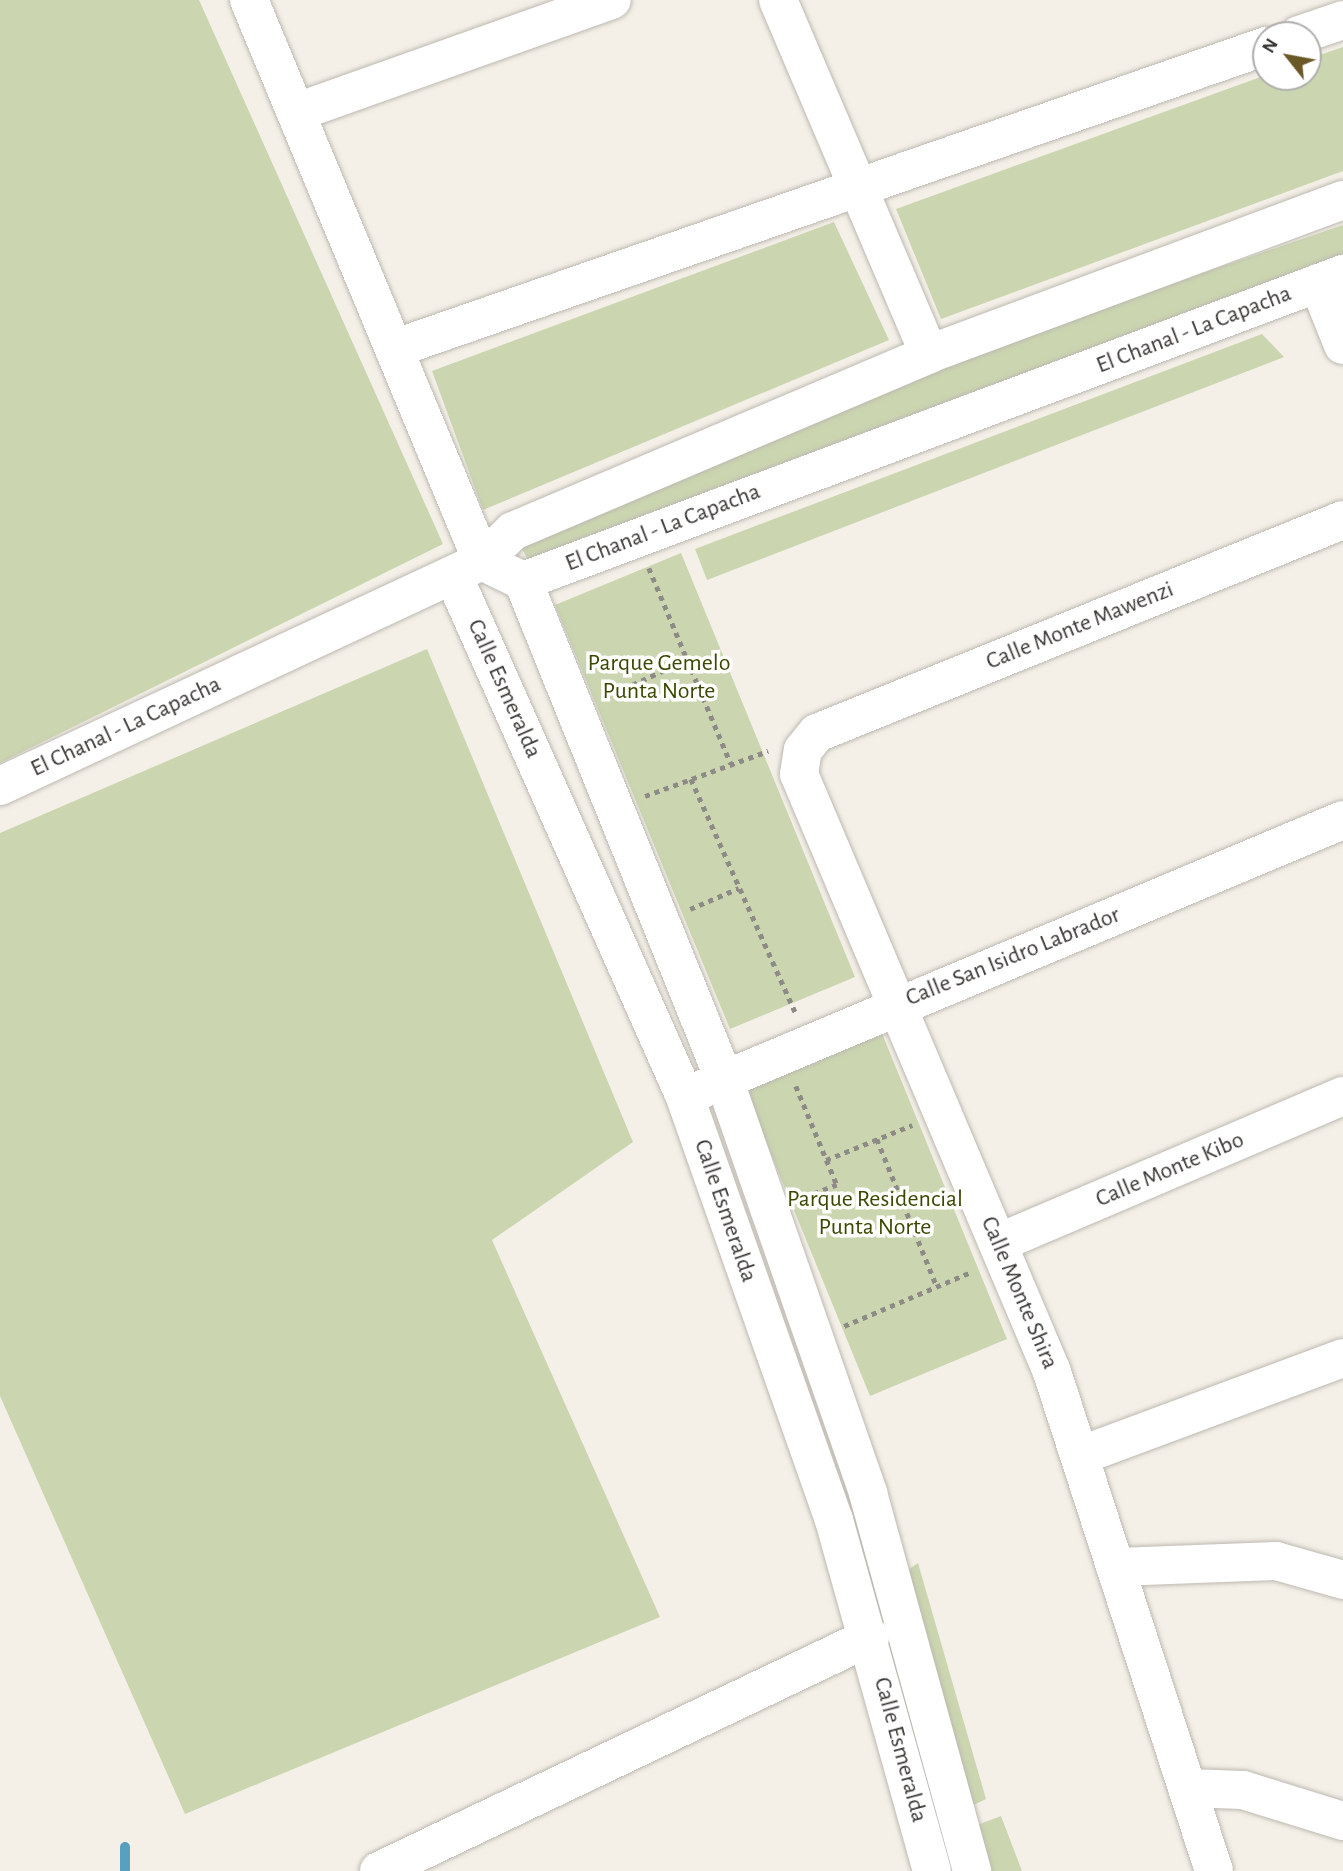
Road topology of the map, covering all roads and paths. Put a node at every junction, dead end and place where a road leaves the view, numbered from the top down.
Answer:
1 (250, 0) edge
2 (612, 0) edge
3 (778, 0) edge
4 (1343, 20) edge
5 (1322, 27) edge
6 (1252, 51) edge
7 (297, 112) junction
8 (859, 188) junction
9 (1343, 200) edge
10 (1330, 278) edge
11 (1343, 345) edge
12 (396, 348) junction
13 (929, 354) junction
14 (1343, 520) edge
15 (636, 538) junction
16 (468, 568) junction
17 (523, 581) junction
18 (687, 660) junction
19 (575, 710) junction
20 (817, 733) junction
21 (731, 764) junction
22 (691, 779) junction
23 (0, 786) edge
24 (614, 807) junction
25 (1343, 820) edge
26 (739, 888) junction
27 (660, 921) junction
28 (897, 1005) junction
29 (796, 1048) junction
30 (724, 1079) junction
31 (685, 1097) junction
32 (1343, 1097) edge
33 (942, 1113) junction
34 (877, 1139) junction
35 (826, 1160) junction
36 (836, 1185) dead end
37 (1001, 1250) junction
38 (937, 1287) junction
39 (814, 1339) junction
40 (1343, 1358) edge
41 (1082, 1455) junction
42 (1117, 1567) junction
43 (1343, 1580) edge
44 (870, 1637) junction
45 (1187, 1788) junction
46 (1343, 1821) edge
47 (940, 1864) edge
48 (379, 1871) edge
49 (1214, 1871) edge

1 - 7 street, Calle Esmeralda
2 - 7 street
3 - 8 street
4 - 5 street
6 - 8 street
7 - 12 street, Calle Esmeralda
8 - 12 street
8 - 13 street
9 - 13 street, El Chanal - La Capacha
10 - 11 street
10 - 15 street, El Chanal - La Capacha
12 - 16 street, Calle Esmeralda
13 - 16 street, El Chanal - La Capacha
14 - 20 street, Calle Monte Mawenzi
15 - 17 street, El Chanal - La Capacha
15 - 18 path
16 - 17 street
16 - 23 street, El Chanal - La Capacha
16 - 31 street, Calle Esmeralda
17 - 19 street, Calle Esmeralda
18 - 19 path
18 - 21 path
19 - 24 street, Calle Esmeralda
20 - 21 path
20 - 28 street, Calle Monte Shira
21 - 22 path
22 - 24 path
22 - 26 path
24 - 27 street, Calle Esmeralda
25 - 28 street, Calle San Isidro Labrador
26 - 27 path
26 - 29 path
27 - 30 street, Calle Esmeralda
28 - 29 street, Calle San Isidro Labrador
28 - 33 street, Calle Monte Shira
29 - 30 street, Calle San Isidro Labrador
29 - 35 path
30 - 31 street, Calle San Isidro Labrador
30 - 39 street, Calle Esmeralda
31 - 44 street, Calle Esmeralda
32 - 37 street, Calle Monte Kibo
33 - 34 path
33 - 37 street, Calle Monte Shira
34 - 35 path
34 - 38 path
35 - 36 path
37 - 38 path
37 - 41 street, Calle Monte Shira
38 - 39 path
39 - 47 street, Calle Esmeralda
40 - 41 street
41 - 42 street, Calle Monte Shira
42 - 43 street
42 - 45 street, Calle Monte Shira
44 - 47 street, Calle Esmeralda
44 - 48 street
45 - 46 street
45 - 49 street, Calle Monte Shira

